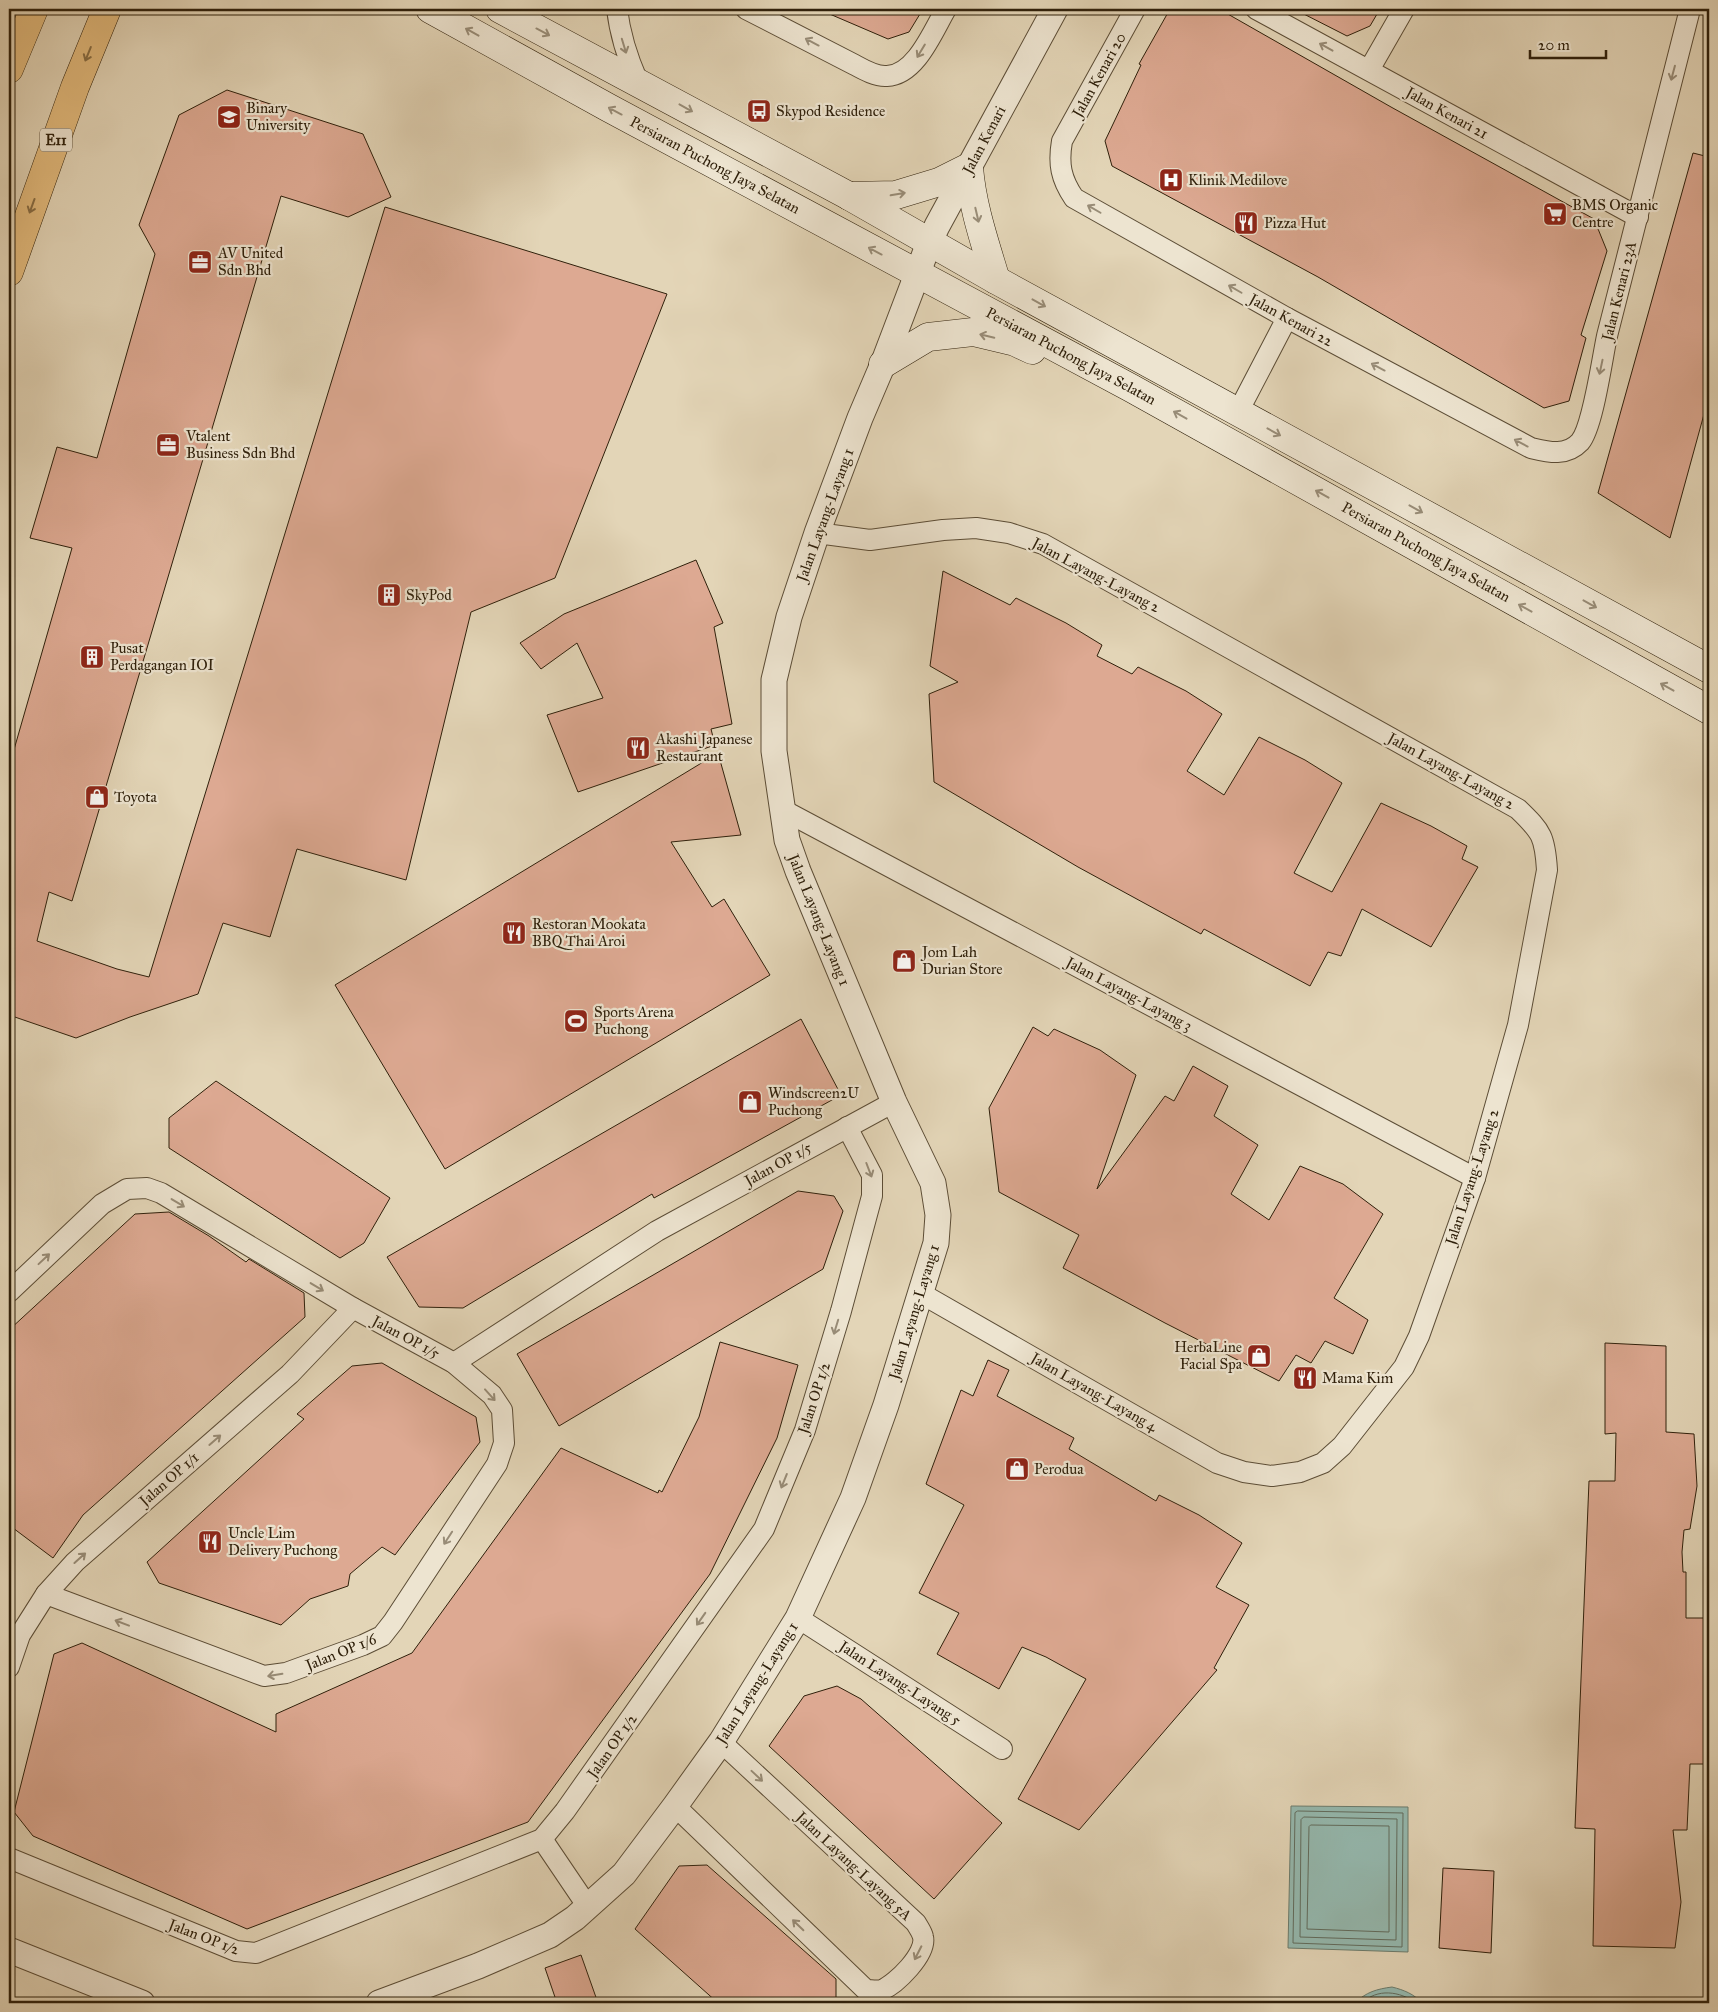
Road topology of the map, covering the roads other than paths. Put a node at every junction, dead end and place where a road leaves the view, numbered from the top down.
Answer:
1 (34, 9) edge
2 (107, 9) edge
3 (430, 9) edge
4 (500, 9) edge
5 (617, 9) edge
6 (746, 9) edge
7 (946, 9) edge
8 (1055, 9) edge
9 (1135, 9) edge
10 (1256, 9) edge
11 (1404, 9) edge
12 (1690, 9) edge
13 (9, 69) edge
14 (1369, 70) junction
15 (638, 82) junction
16 (1062, 141) joint
17 (969, 167) junction
18 (849, 196) junction
19 (1638, 217) junction
20 (929, 243) junction
21 (9, 272) edge
22 (918, 274) junction
23 (996, 280) junction
24 (1287, 318) junction
25 (884, 364) junction
26 (1131, 388) junction
27 (1238, 412) junction
28 (1568, 451) joint
29 (817, 533) junction
30 (1709, 669) edge
31 (1709, 710) edge
32 (783, 810) junction
33 (894, 1102) junction
34 (847, 1127) junction
35 (1475, 1178) junction
36 (9, 1292) edge
37 (922, 1294) junction
38 (353, 1308) junction
39 (454, 1363) junction
40 (1272, 1476) joint
41 (46, 1594) junction
42 (798, 1618) junction
43 (9, 1667) edge
44 (721, 1742) junction
45 (1002, 1749) dead end
46 (675, 1806) junction
47 (542, 1839) junction
48 (9, 1858) edge
49 (588, 1908) junction
50 (9, 1950) edge
51 (20, 1961) edge
52 (142, 2003) edge
53 (379, 2003) edge

1 - 13 highway
2 -> 21 highway, E11
22 -> 3 main road, Persiaran Puchong Jaya Selatan
4 -> 15 main road, Persiaran Puchong Jaya Selatan
5 -> 15 street
7 -> 6 street
8 - 17 street, Jalan Kenari
9 - 16 street, Jalan Kenari 20
14 -> 10 street, Jalan Kenari 21
11 - 14 street
12 -> 19 street, Jalan Kenari 23A
14 - 19 street, Jalan Kenari 21
15 -> 18 main road, Persiaran Puchong Jaya Selatan
24 -> 16 street, Jalan Kenari 22
18 -> 17 main road
17 - 20 street, Jalan Kenari
17 -> 23 main road
18 - 20 main road, Persiaran Puchong Jaya Selatan
19 -> 28 street, Jalan Kenari 23A
20 - 22 street, Jalan Kenari
20 - 23 main road, Persiaran Puchong Jaya Selatan
22 - 25 street, Jalan Layang-Layang 1
22 - 26 main road, Persiaran Puchong Jaya Selatan
23 -> 27 main road, Persiaran Puchong Jaya Selatan
24 - 27 street
28 -> 24 street, Jalan Kenari 22
26 -> 25 main road
25 - 29 street, Jalan Layang-Layang 1
31 -> 26 main road, Persiaran Puchong Jaya Selatan
27 -> 30 main road, Persiaran Puchong Jaya Selatan
29 - 32 street, Jalan Layang-Layang 1
29 - 35 street, Jalan Layang-Layang 2
32 - 33 street, Jalan Layang-Layang 1
32 - 35 street, Jalan Layang-Layang 3
33 - 34 street, Jalan OP 1/5
33 - 37 street, Jalan Layang-Layang 1
34 - 39 street, Jalan OP 1/5
34 -> 47 street, Jalan OP 1/2
35 - 40 street, Jalan Layang-Layang 2
36 -> 38 street, Jalan OP 1/5
37 - 40 street, Jalan Layang-Layang 4
37 - 42 street, Jalan Layang-Layang 1
38 - 39 street, Jalan OP 1/5
41 -> 38 street, Jalan OP 1/1
39 -> 41 street, Jalan OP 1/6
41 - 43 street, Jalan OP 1/1
42 - 44 street, Jalan Layang-Layang 1
42 - 45 street, Jalan Layang-Layang 5
44 - 46 street, Jalan Layang-Layang 1
44 -> 46 street, Jalan Layang-Layang 5A
46 - 49 street, Jalan Layang-Layang 1
47 - 48 street, Jalan OP 1/2
47 - 49 street
49 - 53 street, Jalan Layang-Layang 1
50 - 51 street
51 - 52 street

